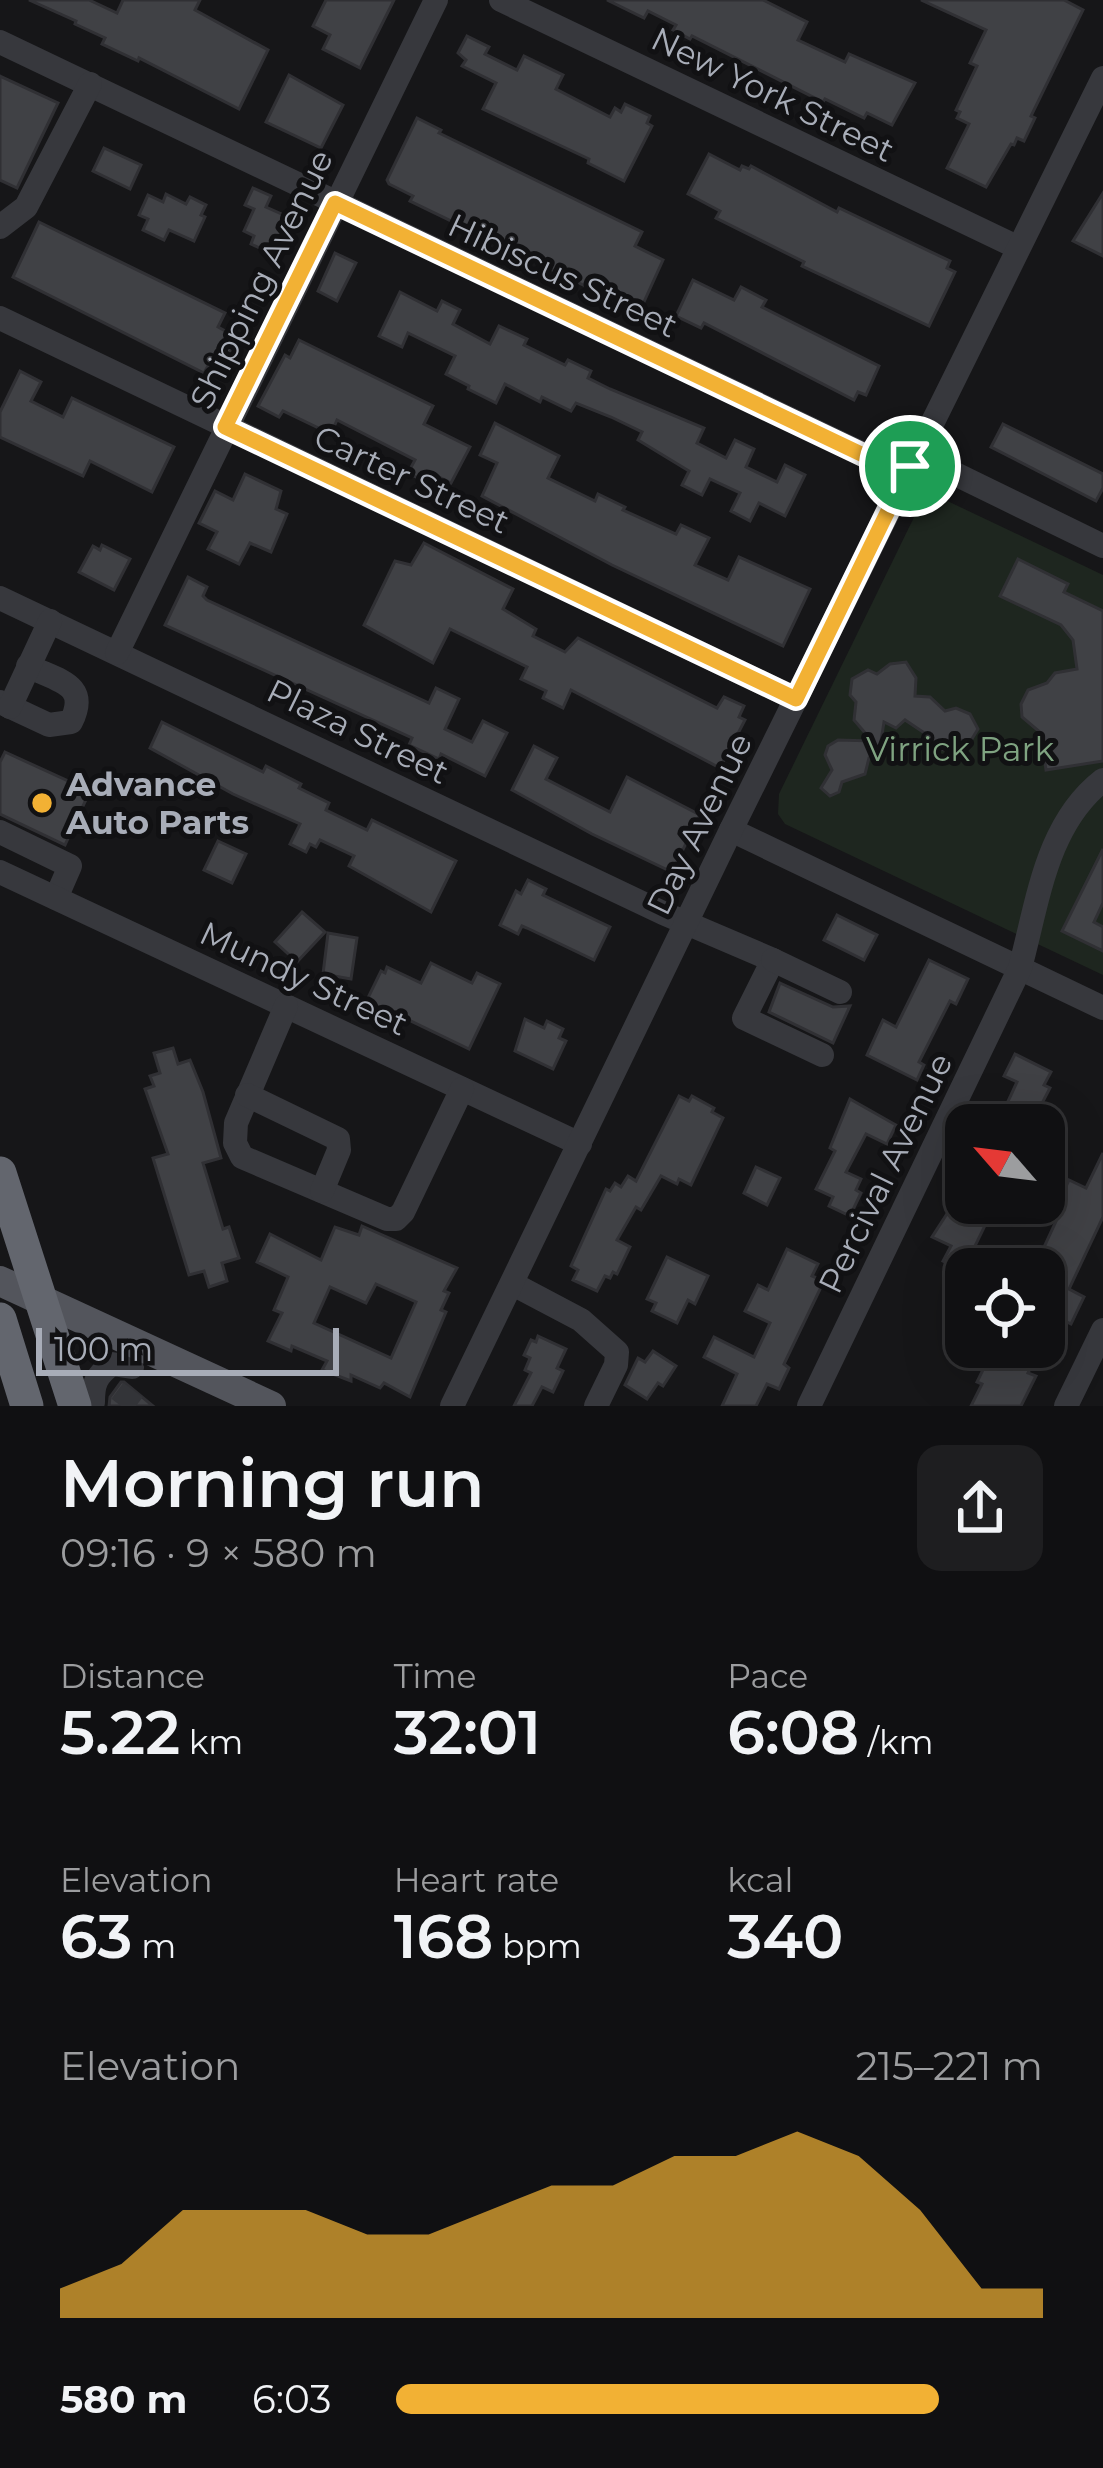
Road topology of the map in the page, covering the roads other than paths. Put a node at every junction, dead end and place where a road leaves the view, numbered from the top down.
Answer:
1 (436, 0) edge
2 (501, 0) edge
3 (0, 42) edge
4 (1103, 78) edge
5 (90, 84) junction
6 (335, 203) junction
7 (0, 227) edge
8 (1017, 247) junction
9 (0, 318) edge
10 (225, 427) junction
11 (910, 466) junction
12 (1103, 545) edge
13 (0, 598) edge
14 (50, 621) junction
15 (117, 652) junction
16 (28, 666) junction
17 (796, 699) junction
18 (5, 704) edge
19 (1103, 780) edge
20 (731, 830) junction
21 (0, 832) edge
22 (0, 872) edge
23 (56, 898) junction
24 (687, 923) junction
25 (773, 960) junction
26 (1020, 968) junction
27 (840, 992) dead end
28 (286, 1006) junction
29 (1103, 1008) edge
30 (822, 1055) dead end
31 (462, 1089) junction
32 (247, 1095) junction
33 (580, 1144) junction
34 (0, 1173) edge
35 (322, 1192) junction
36 (0, 1281) edge
37 (512, 1284) junction
38 (40, 1300) junction
39 (0, 1319) edge
40 (1103, 1330) edge
41 (135, 1368) junction
42 (88, 1405) edge
43 (28, 1406) edge
44 (271, 1406) edge
45 (452, 1406) edge
46 (596, 1406) edge
47 (809, 1406) edge
48 (1066, 1406) edge

1 - 6 street, Shipping Avenue
2 - 8 street, New York Street
3 - 5 street, Hibiscus Street
4 - 8 street, Day Avenue
5 - 6 street, Hibiscus Street
5 - 7 street
6 - 10 street, Shipping Avenue
6 - 11 street, Hibiscus Street
8 - 11 street, Day Avenue
9 - 10 street, Carter Street
10 - 15 street, Shipping Avenue
10 - 17 street, Carter Street
11 - 12 street, Hibiscus Street
11 - 17 street, Day Avenue
13 - 14 street, Plaza Street
14 - 15 street, Plaza Street
14 - 16 street
15 - 24 street, Plaza Street
16 - 18 street
16 - 18 street
17 - 20 street, Day Avenue
19 - 26 street, Percival Avenue
20 - 24 street, Day Avenue
20 - 26 street
21 - 23 street
22 - 23 street, Mundy Street
23 - 28 street, Mundy Street
24 - 25 street, Plaza Street
24 - 33 street, Day Avenue
25 - 27 street, Plaza Street
25 - 30 street
26 - 29 street
26 - 47 street, Percival Avenue
28 - 31 street, Mundy Street
28 - 32 street
31 - 33 street, Mundy Street
31 - 35 street
32 - 35 street
32 - 35 street
33 - 37 street, Day Avenue
34 - 38 highway
36 - 38 main road
37 - 45 street, Day Avenue
37 - 46 street
38 - 41 main road
38 - 42 highway
39 - 43 highway
40 - 48 street
41 - 42 street
41 - 44 main road

